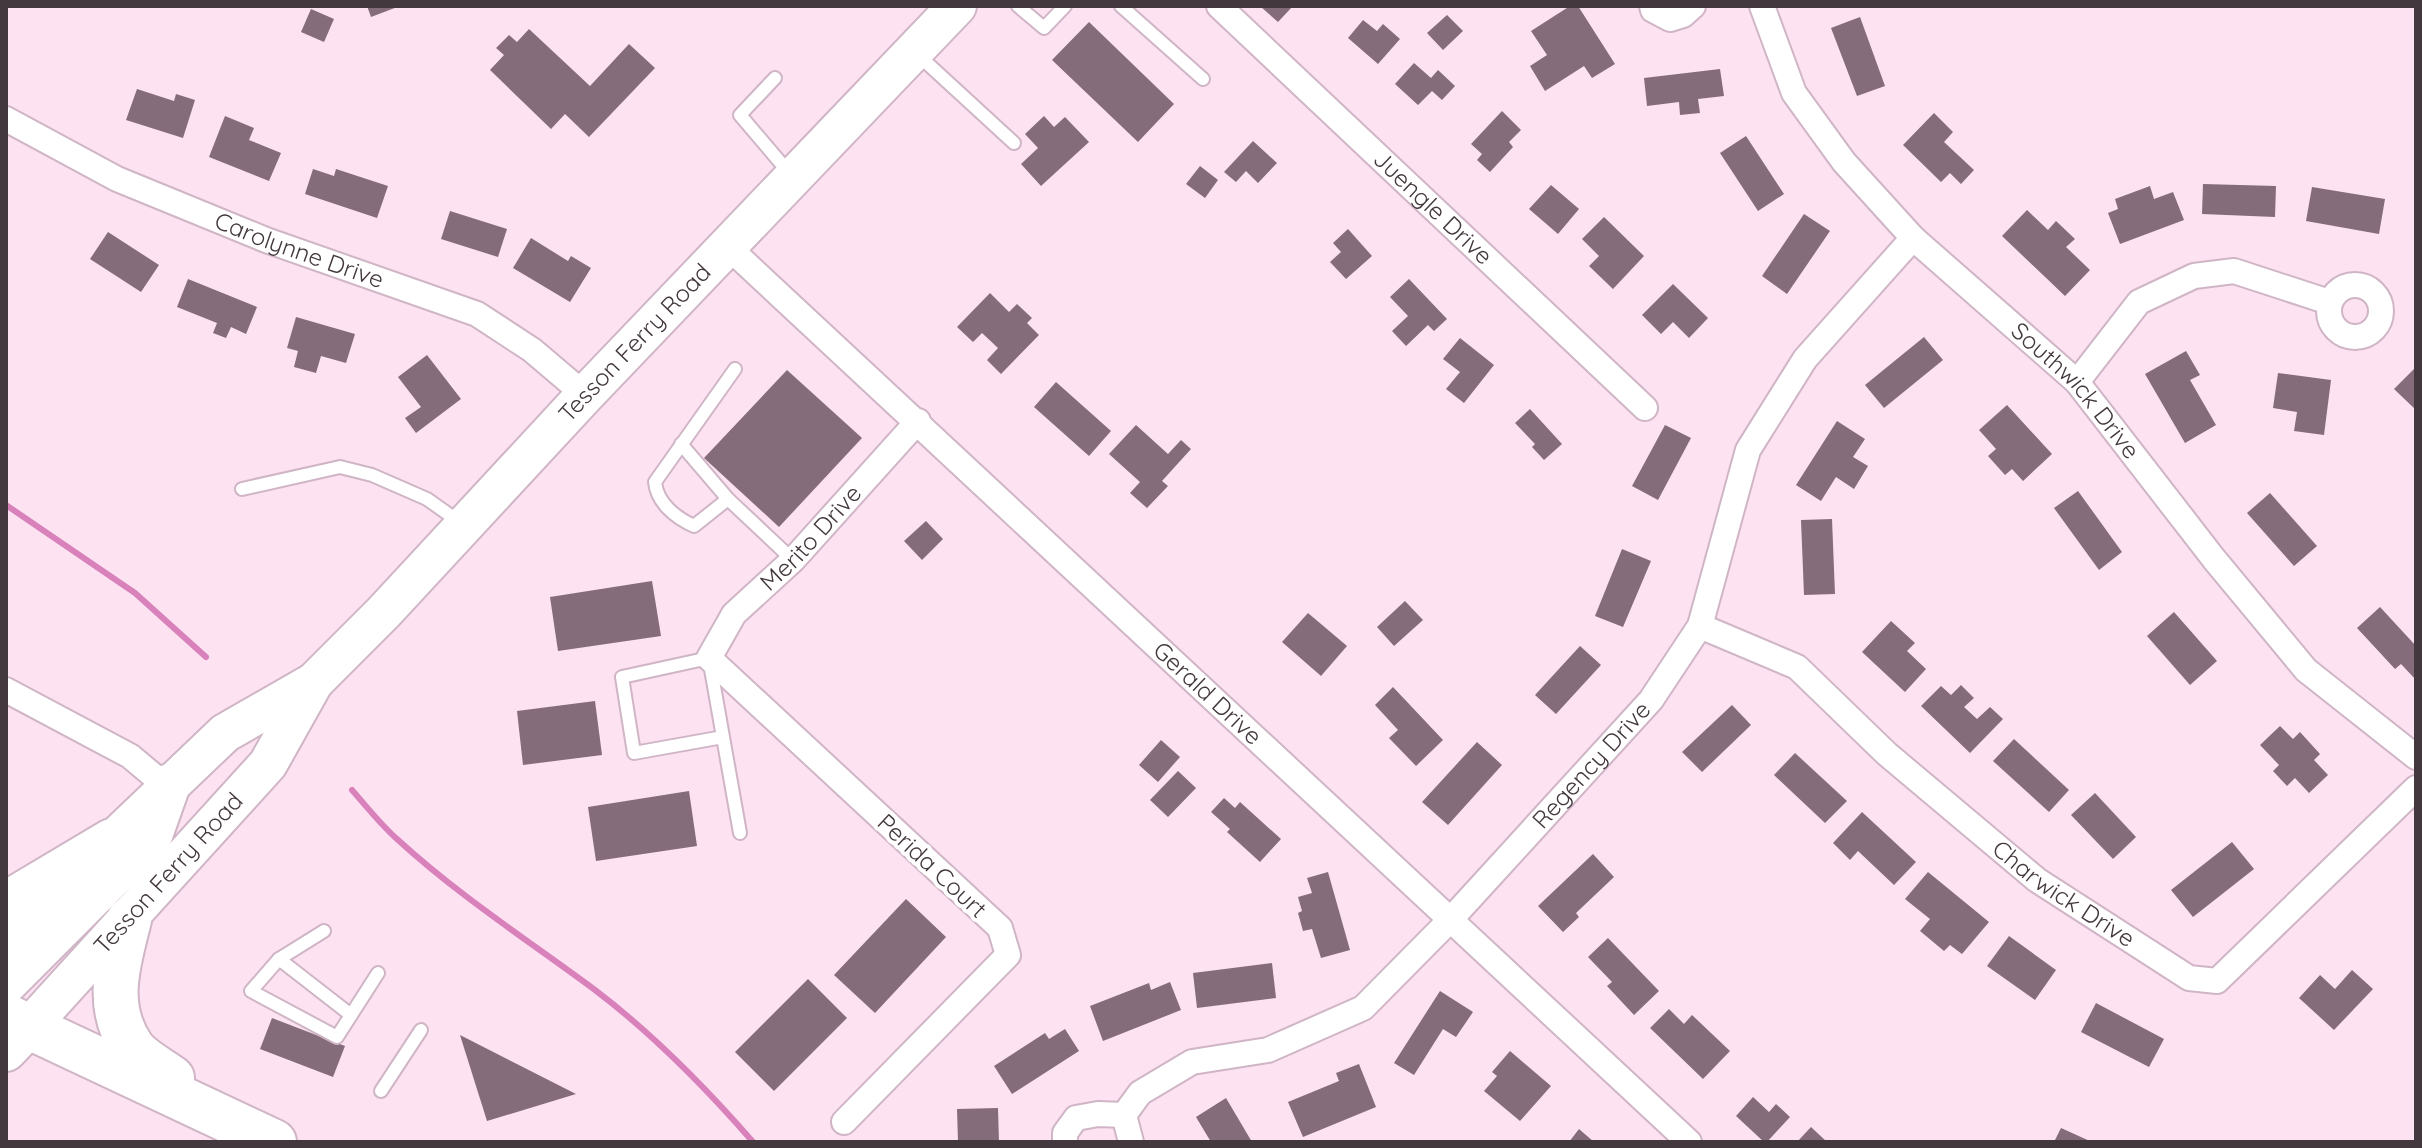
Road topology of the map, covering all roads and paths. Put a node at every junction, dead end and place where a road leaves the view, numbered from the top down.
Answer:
1 (957, 6) edge
2 (1018, 6) edge
3 (1065, 6) edge
4 (1121, 6) edge
5 (1219, 6) edge
6 (1652, 6) edge
7 (1693, 6) edge
8 (1762, 6) edge
9 (914, 51) junction
10 (775, 78) dead end
11 (1203, 79) dead end
12 (6, 119) edge
13 (1014, 143) dead end
14 (793, 177) junction
15 (1913, 238) junction
16 (726, 245) junction
17 (2329, 302) dead end
18 (735, 369) dead end
19 (2077, 382) junction
20 (585, 395) junction
21 (1645, 408) dead end
22 (918, 421) junction
23 (681, 444) junction
24 (242, 489) dead end
25 (728, 499) junction
26 (463, 525) junction
27 (793, 560) junction
28 (1700, 626) junction
29 (709, 658) junction
30 (314, 682) junction
31 (6, 690) edge
32 (723, 737) junction
33 (2416, 757) edge
34 (167, 787) junction
35 (2416, 788) edge
36 (740, 833) dead end
37 (112, 841) junction
38 (6, 904) edge
39 (1452, 918) junction
40 (129, 920) junction
41 (324, 931) dead end
42 (6, 942) edge
43 (279, 959) junction
44 (378, 973) dead end
45 (6, 981) edge
46 (351, 1015) junction
47 (421, 1030) dead end
48 (14, 1031) edge
49 (381, 1091) dead end
50 (1124, 1115) junction
51 (228, 1119) junction
52 (844, 1122) dead end
53 (274, 1142) edge
54 (1065, 1142) edge
55 (1131, 1142) edge
56 (1689, 1142) edge

1 - 9 main road, Tesson Ferry Road
2 - 3 lane
4 - 11 lane
5 - 21 street, Juengle Drive
6 - 7 street
8 - 15 street, Southwick Drive
9 - 13 lane
9 - 14 main road, Tesson Ferry Road
10 - 14 lane
12 - 20 street, Carolynne Drive
14 - 16 main road, Tesson Ferry Road
15 - 19 street, Southwick Drive
15 - 28 street, Regency Drive
16 - 20 main road, Tesson Ferry Road
16 - 22 street, Gerald Drive
17 - 19 street
18 - 23 lane
19 - 33 street, Southwick Drive
20 - 26 main road, Tesson Ferry Road
22 - 27 street, Merito Drive
22 - 39 street, Gerald Drive
23 - 25 lane
23 - 25 lane
24 - 26 lane
25 - 27 lane
26 - 30 main road, Tesson Ferry Road
27 - 29 street, Merito Drive
28 - 35 street, Charwick Drive
28 - 39 street, Regency Drive
29 - 32 lane
29 - 32 lane
29 - 52 street, Perida Court
30 - 34 main road, Tesson Ferry Road
30 - 40 main road, Tesson Ferry Road
31 - 34 street
32 - 36 lane
34 - 37 main road, Tesson Ferry Road
34 - 45 highway
37 - 38 highway
37 - 42 main road, Tesson Ferry Road
39 - 50 street, Regency Drive
39 - 56 street, Gerald Drive
40 - 48 main road, Tesson Ferry Road
40 - 51 highway
41 - 43 lane
43 - 46 lane
43 - 46 lane
44 - 46 lane
47 - 49 lane
48 - 51 highway
50 - 54 street
50 - 55 street
51 - 53 highway

